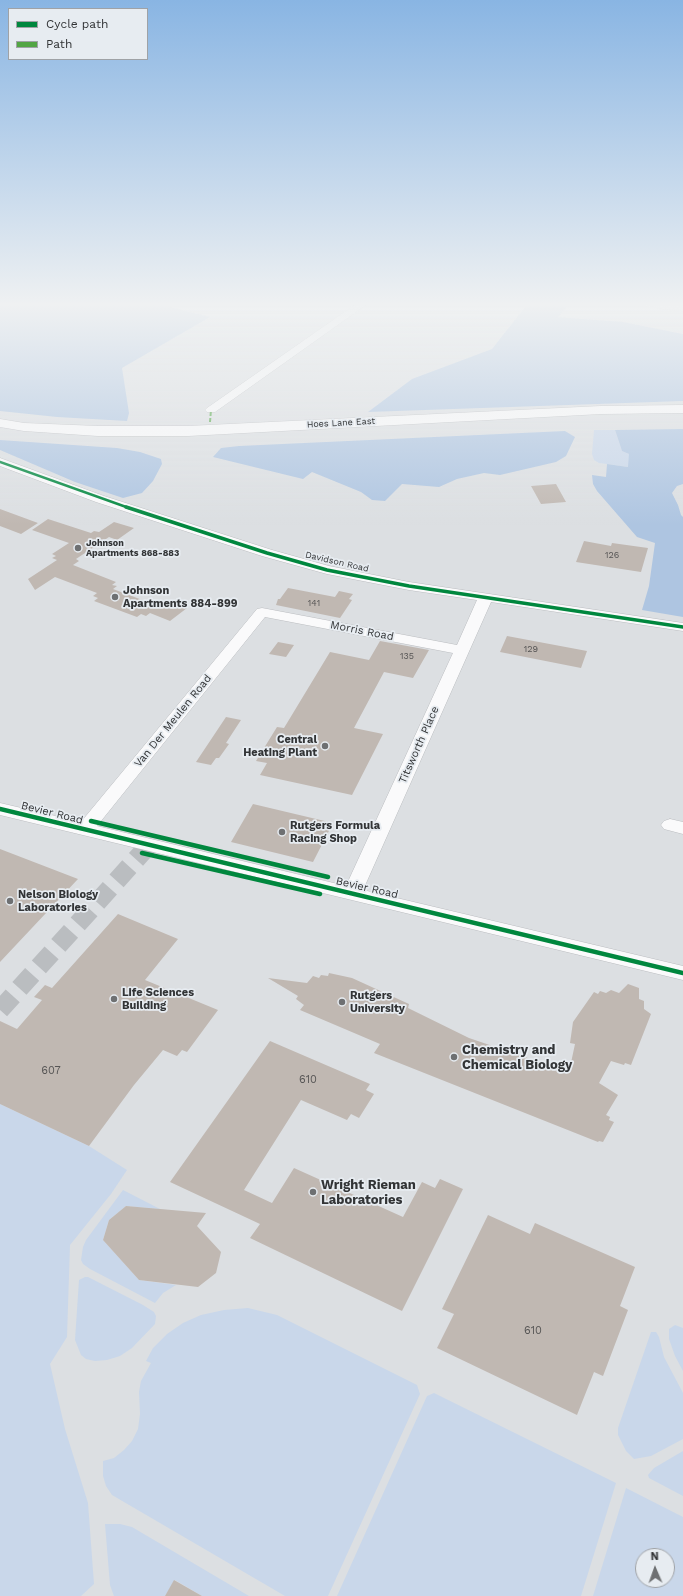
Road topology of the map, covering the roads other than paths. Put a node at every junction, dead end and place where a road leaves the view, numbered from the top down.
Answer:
1 (259, 376) edge
2 (683, 409) edge
3 (211, 410) dead end
4 (683, 419) edge
5 (0, 423) edge
6 (0, 433) edge
7 (0, 462) edge
8 (486, 597) junction
9 (262, 612) joint
10 (683, 627) edge
11 (462, 650) junction
12 (0, 809) edge
13 (84, 830) junction
14 (352, 893) junction
15 (683, 973) edge

1 - 3 street
2 - 5 highway, Hoes Lane East
4 - 6 highway, Hoes Lane East
7 - 8 street, Davidson Road
8 - 10 street, Davidson Road
8 - 11 street, Titsworth Place
9 - 11 street, Morris Road
9 - 13 street, Van Der Meulen Road
11 - 14 street, Titsworth Place
12 - 13 street, Bevier Road
13 - 14 street, Bevier Road
14 - 15 street, Bevier Road

